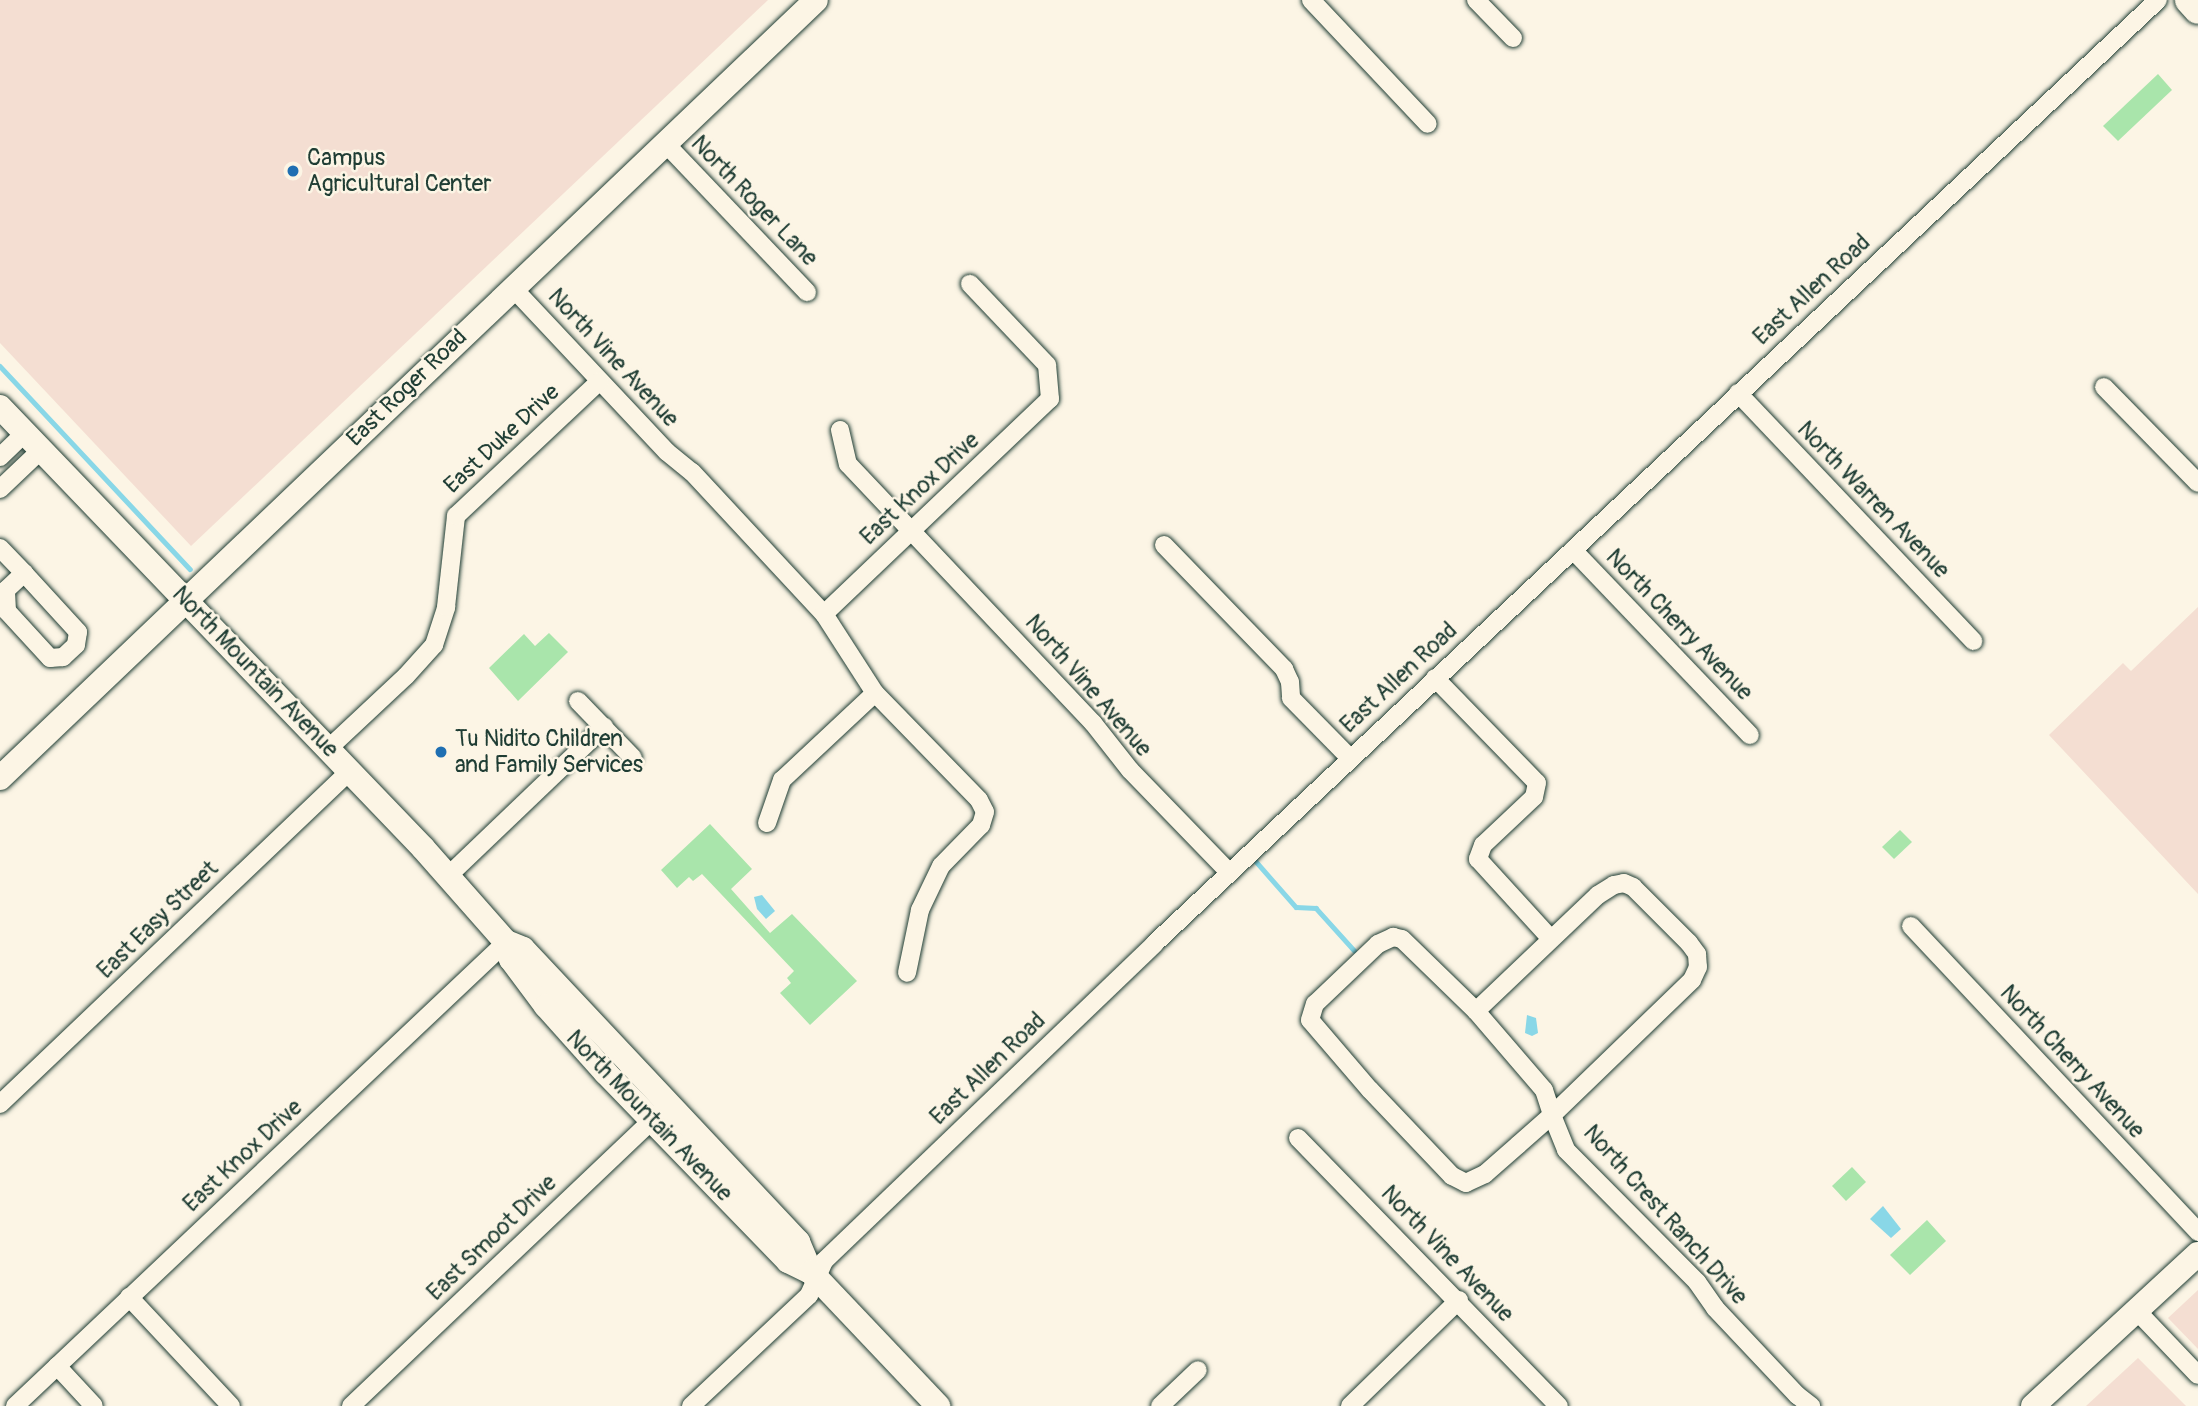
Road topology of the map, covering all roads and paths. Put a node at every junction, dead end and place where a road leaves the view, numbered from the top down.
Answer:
1 (816, 0) edge
2 (1311, 0) edge
3 (1476, 0) edge
4 (2158, 0) edge
5 (2189, 0) edge
6 (2198, 10) edge
7 (1513, 38) dead end
8 (1428, 124) dead end
9 (665, 143) junction
10 (970, 284) dead end
11 (512, 286) junction
12 (807, 292) dead end
13 (600, 381) junction
14 (2104, 387) dead end
15 (1738, 393) junction
16 (0, 407) edge
17 (840, 430) dead end
18 (33, 442) junction
19 (0, 457) edge
20 (2198, 483) edge
21 (0, 489) edge
22 (913, 530) junction
23 (1164, 544) dead end
24 (0, 548) edge
25 (1573, 550) junction
26 (24, 573) junction
27 (187, 601) junction
28 (824, 614) junction
29 (1973, 641) dead end
30 (1435, 678) junction
31 (875, 693) junction
32 (578, 701) dead end
33 (604, 727) junction
34 (1750, 735) dead end
35 (329, 748) junction
36 (633, 758) dead end
37 (1350, 758) junction
38 (350, 771) junction
39 (0, 778) edge
40 (766, 823) dead end
41 (1229, 872) junction
42 (448, 876) junction
43 (1911, 926) dead end
44 (1551, 939) junction
45 (506, 942) junction
46 (907, 974) dead end
47 (1476, 1011) junction
48 (2, 1097) edge
49 (660, 1113) junction
50 (1552, 1115) junction
51 (1298, 1138) dead end
52 (2198, 1232) edge
53 (2198, 1254) edge
54 (814, 1275) junction
55 (129, 1297) junction
56 (1459, 1300) junction
57 (2137, 1311) junction
58 (57, 1366) junction
59 (1198, 1370) dead end
60 (2198, 1376) edge
61 (15, 1406) edge
62 (94, 1406) edge
63 (231, 1406) edge
64 (351, 1406) edge
65 (691, 1406) edge
66 (938, 1406) edge
67 (1160, 1406) edge
68 (1349, 1406) edge
69 (1559, 1406) edge
70 (1811, 1406) edge
71 (2033, 1406) edge

1 - 9 street, East Roger Road
2 - 8 street
3 - 7 street
4 - 15 street, East Allen Road
5 - 6 main road
9 - 11 street, East Roger Road
9 - 12 street, North Roger Lane
10 - 22 street, East Knox Drive
11 - 13 street, North Vine Avenue
11 - 27 street, East Roger Road
13 - 28 street, North Vine Avenue
13 - 35 street, East Duke Drive
14 - 20 street
15 - 25 street, East Allen Road
15 - 29 street, North Warren Avenue
16 - 18 street, North Mountain Avenue
17 - 22 street, North Vine Avenue
18 - 19 street
18 - 21 street
18 - 27 street, North Mountain Avenue
22 - 28 street, East Knox Drive
22 - 41 street, North Vine Avenue
23 - 37 street
24 - 26 street
25 - 30 street, East Allen Road
25 - 34 street, North Cherry Avenue
26 - 26 street
27 - 35 street, North Mountain Avenue
27 - 39 street, East Roger Road
28 - 31 street, North Vine Avenue
30 - 37 street, East Allen Road
30 - 44 street
31 - 40 street
31 - 46 street, North Vine Avenue
32 - 33 street
33 - 36 street
33 - 42 street
35 - 38 street, North Mountain Avenue
37 - 41 street, East Allen Road
38 - 42 street, North Mountain Avenue
38 - 48 street, East Easy Street
41 - 54 street, East Allen Road
42 - 45 street, North Mountain Avenue
43 - 52 street, North Cherry Avenue
44 - 47 street
44 - 50 street
45 - 49 street, North Mountain Avenue
45 - 55 street, East Knox Drive
47 - 50 street, North Crest Ranch Drive
47 - 50 street, North Crest Ranch Drive
49 - 54 street, North Mountain Avenue
49 - 64 street, East Smoot Drive
50 - 70 street, North Crest Ranch Drive
51 - 56 street, North Vine Avenue
53 - 57 street
54 - 65 street, East Allen Road
54 - 66 street, North Mountain Avenue
55 - 58 street, East Knox Drive
55 - 63 street
56 - 68 street
56 - 69 street, North Vine Avenue
57 - 60 street
57 - 71 street
58 - 61 street, East Knox Drive
58 - 62 street
59 - 67 street

